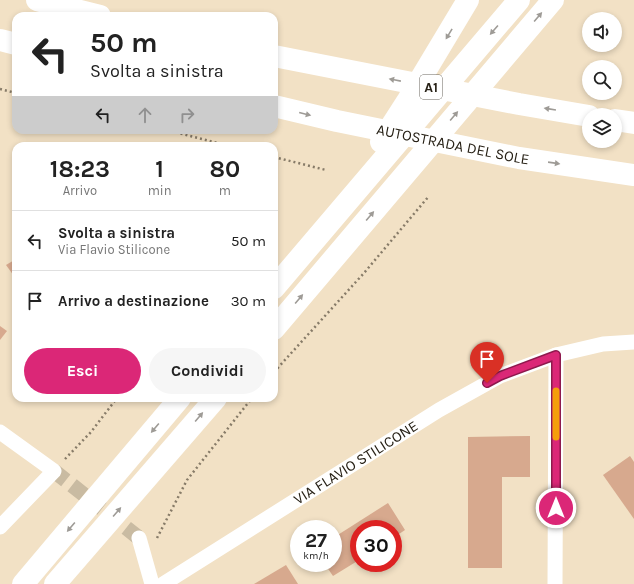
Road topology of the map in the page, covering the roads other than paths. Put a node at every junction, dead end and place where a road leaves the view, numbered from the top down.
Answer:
1 (37, 0) edge
2 (468, 0) edge
3 (519, 0) edge
4 (553, 0) edge
5 (84, 12) edge
6 (0, 40) edge
7 (12, 43) edge
8 (278, 57) edge
9 (278, 107) edge
10 (582, 115) edge
11 (622, 121) edge
12 (634, 123) edge
13 (634, 174) edge
14 (319, 235) junction
15 (278, 283) edge
16 (278, 324) edge
17 (634, 342) edge
18 (556, 355) junction
19 (177, 402) edge
20 (213, 402) edge
21 (0, 432) edge
22 (0, 527) edge
23 (139, 538) tunnel mouth
24 (23, 584) edge
25 (55, 584) edge
26 (152, 584) edge
27 (162, 584) edge
28 (555, 584) edge

1 - 5 highway
2 -> 14 highway
3 -> 14 highway
16 -> 4 highway
6 - 7 highway
10 -> 8 highway, A1
9 -> 13 highway, AUTOSTRADA DEL SOLE
11 - 12 highway
14 - 15 highway
17 - 18 street, VIA FLAVIO STILICONE
18 - 27 street, VIA FLAVIO STILICONE
18 - 28 street
19 -> 24 highway
25 -> 20 highway
21 - 22 street
23 - 26 street

